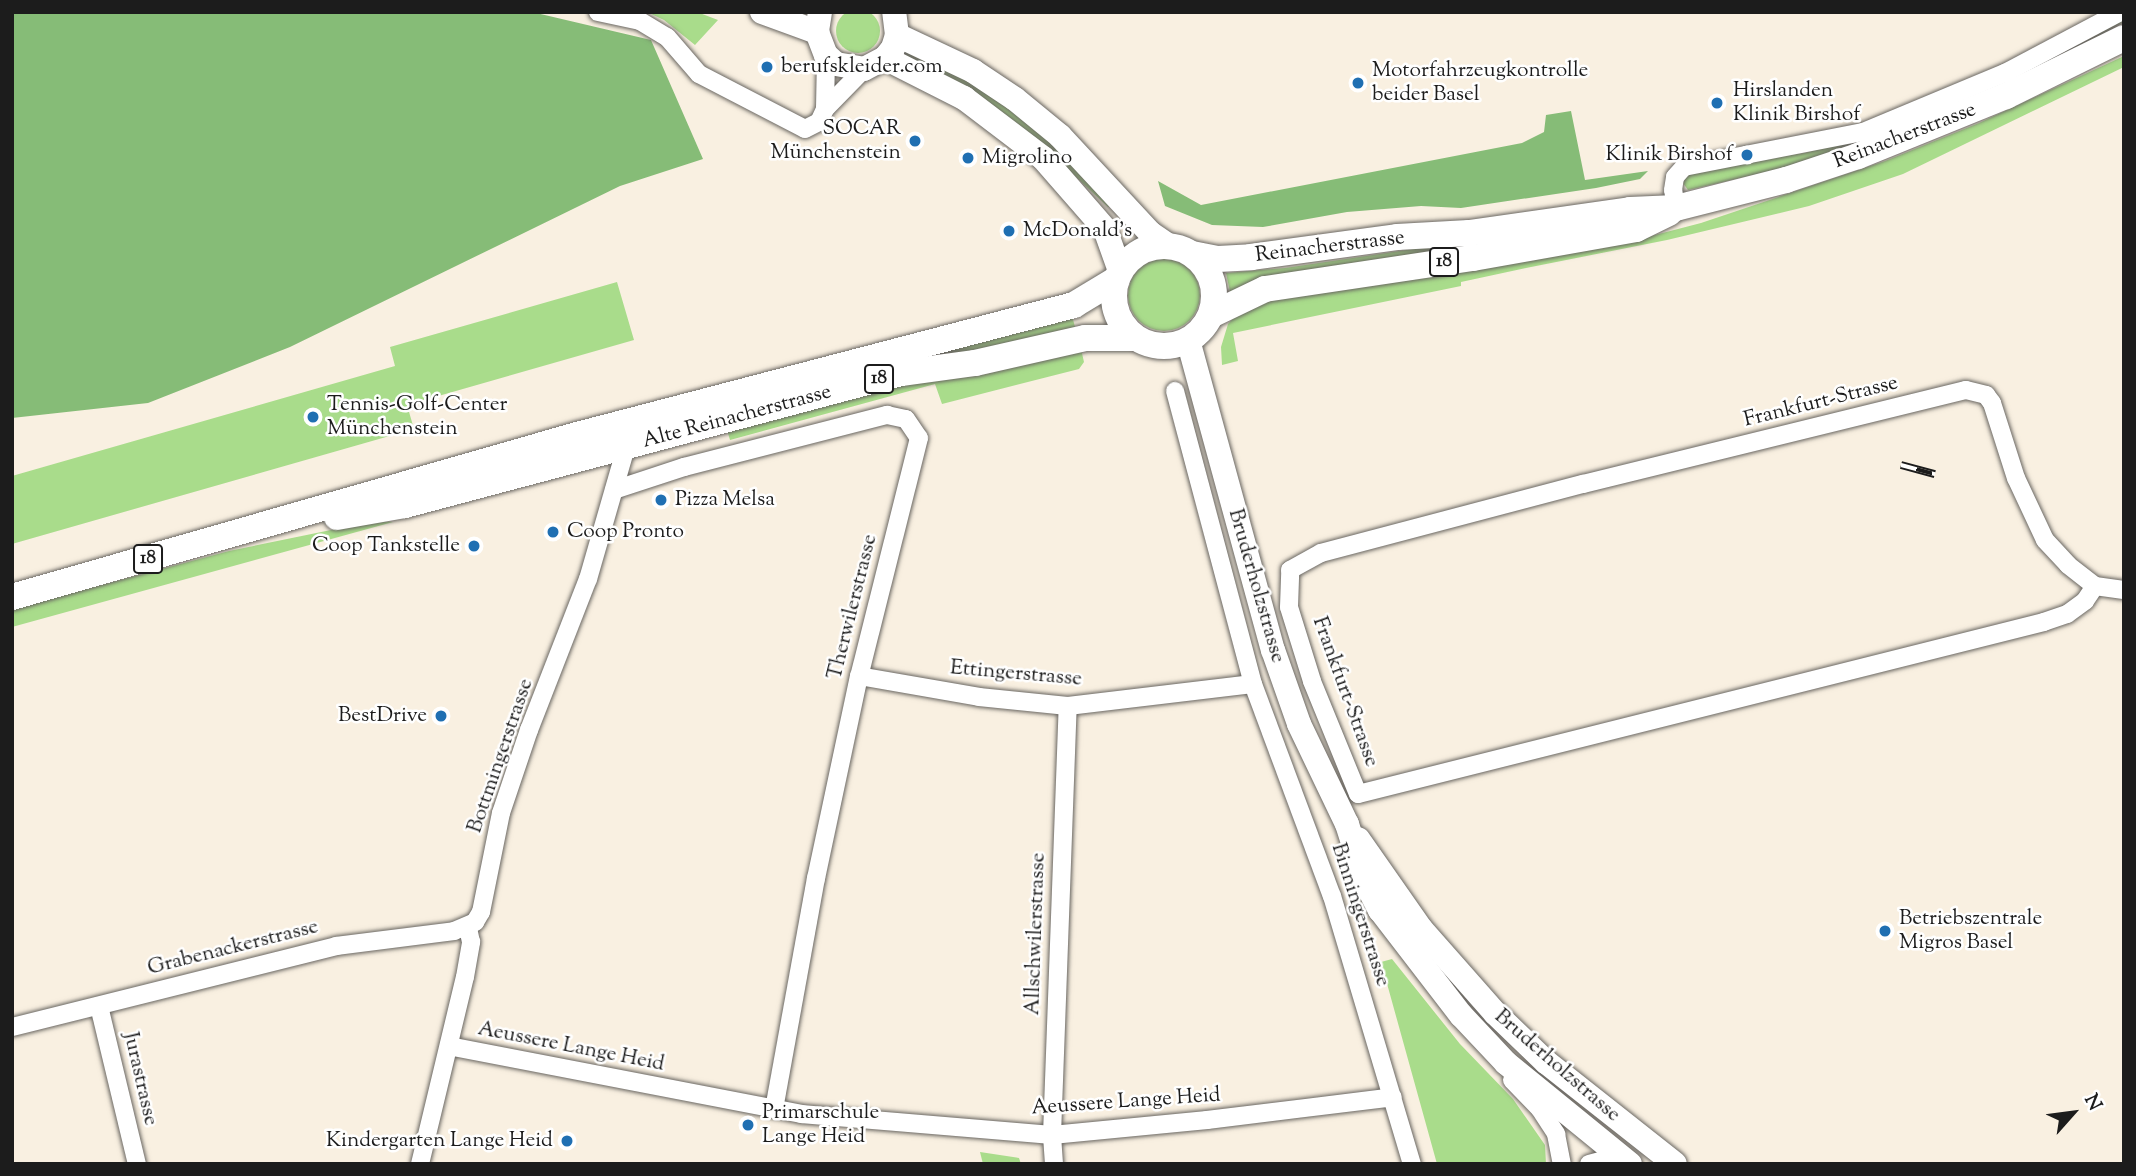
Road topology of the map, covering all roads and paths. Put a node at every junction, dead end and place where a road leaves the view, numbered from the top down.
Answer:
1 (598, 12) edge
2 (762, 12) edge
3 (2120, 12) edge
4 (896, 24) edge
5 (821, 33) edge
6 (2124, 38) edge
7 (874, 64) junction
8 (825, 109) junction
9 (1676, 208) junction
10 (1180, 250) junction
11 (1119, 275) junction
12 (1211, 315) junction
13 (1136, 338) junction
14 (1188, 340) junction
15 (1175, 391) dead end
16 (629, 434) junction
17 (614, 490) junction
18 (2095, 586) junction
19 (2124, 590) edge
20 (12, 597) edge
21 (859, 676) junction
22 (1253, 684) junction
23 (1068, 706) junction
24 (1347, 824) junction
25 (468, 928) junction
26 (99, 1006) junction
27 (12, 1027) edge
28 (449, 1046) junction
29 (1506, 1063) junction
30 (1393, 1097) junction
31 (774, 1109) junction
32 (1052, 1135) junction
33 (1622, 1161) edge
34 (137, 1164) edge
35 (420, 1164) edge
36 (1054, 1164) edge
37 (1412, 1164) edge
38 (1562, 1164) edge
39 (1589, 1164) edge
40 (1675, 1164) edge

1 - 8 street
2 - 5 main road
3 - 9 street, Reinacherstrasse
4 - 7 main road
4 - 10 main road
5 - 7 main road
5 - 8 street
6 - 9 main road, Reinacherstrasse / 18
7 - 8 street
7 - 11 main road
9 - 10 main road, Reinacherstrasse / 18
9 - 12 main road, Reinacherstrasse / 18
10 - 11 main road
10 - 12 main road
11 - 13 main road
11 - 16 main road, Alte Reinacherstrasse / 18
12 - 14 main road
13 - 14 main road
13 - 16 main road, Alte Reinacherstrasse / 18
14 - 24 main road, Bruderholzstrasse
15 - 22 street, Binningerstrasse
16 - 17 street, Bottmingerstrasse
16 - 20 main road, Alte Reinacherstrasse / 18
17 - 21 street, Therwilerstrasse
17 - 25 street, Bottmingerstrasse
18 - 18 street, Frankfurt-Strasse
18 - 19 street
21 - 23 street, Ettingerstrasse
21 - 31 street, Therwilerstrasse
22 - 23 street, Ettingerstrasse
22 - 30 street, Binningerstrasse
23 - 32 street, Allschwilerstrasse
24 - 29 main road, Bruderholzstrasse
24 - 40 main road, Bruderholzstrasse
25 - 26 street, Grabenackerstrasse
25 - 28 street, Bottmingerstrasse
26 - 27 street, Grabenackerstrasse
26 - 34 street, Jurastrasse
28 - 31 street, Aeussere Lange Heid
28 - 35 street, Bottmingerstrasse
29 - 33 main road, Bruderholzstrasse
29 - 38 street
30 - 32 street, Aeussere Lange Heid
30 - 37 street, Binningerstrasse
31 - 32 street, Aeussere Lange Heid
32 - 36 street, Allschwilerstrasse
33 - 39 street

